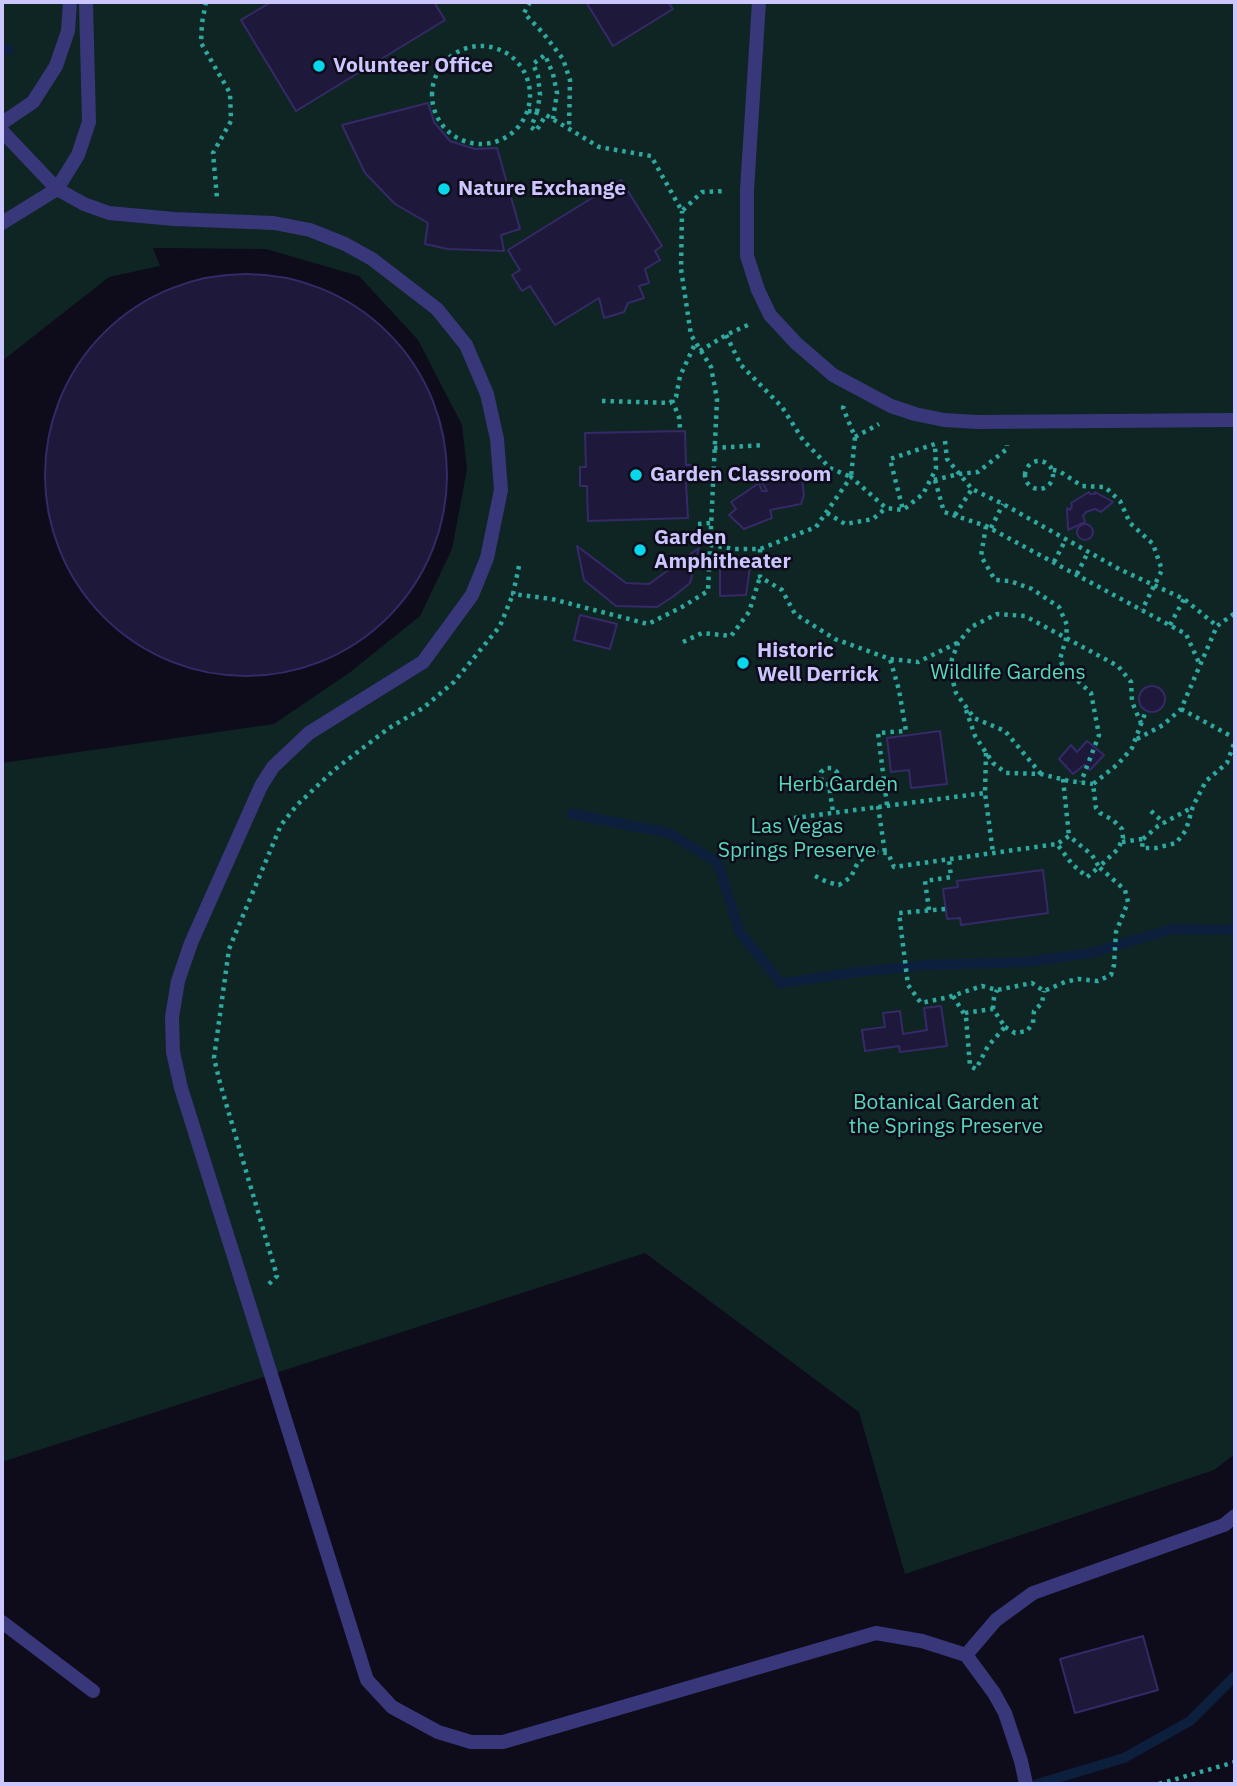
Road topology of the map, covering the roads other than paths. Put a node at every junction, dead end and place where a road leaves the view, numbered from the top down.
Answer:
1 (70, 2) edge
2 (86, 2) edge
3 (759, 2) edge
4 (2, 123) edge
5 (2, 131) edge
6 (57, 190) junction
7 (2, 223) edge
8 (1235, 420) edge
9 (1235, 1516) edge
10 (2, 1622) edge
11 (966, 1655) junction
12 (93, 1692) dead end
13 (1025, 1778) edge

1 - 4 lane
2 - 6 lane
3 - 8 lane
5 - 6 lane
6 - 7 lane
6 - 11 lane
9 - 11 lane
10 - 12 lane
11 - 13 lane

